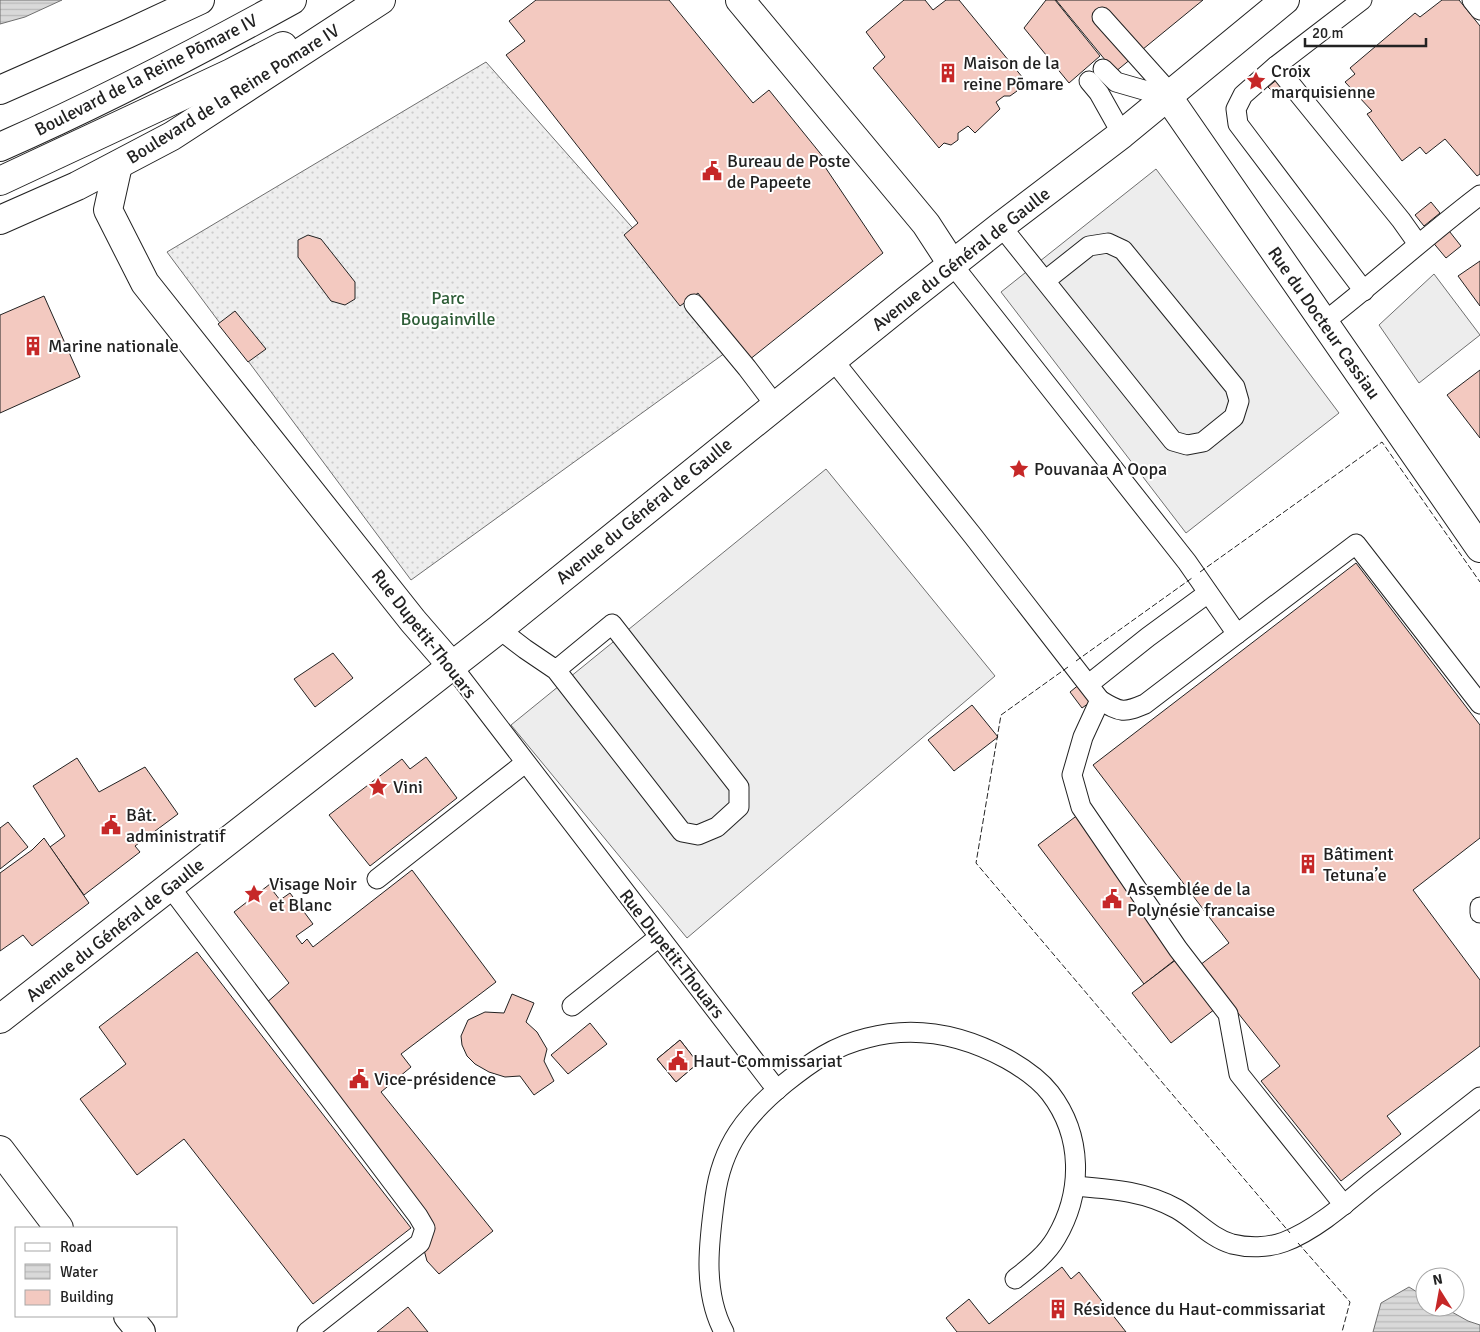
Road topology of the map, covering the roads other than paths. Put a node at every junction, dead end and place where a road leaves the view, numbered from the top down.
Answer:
1 (200, 0) edge
2 (292, 0) edge
3 (370, 0) edge
4 (381, 0) edge
5 (740, 0) edge
6 (1285, 0) edge
7 (1362, 0) edge
8 (1472, 0) edge
9 (1480, 10) edge
10 (1102, 17) dead end
11 (1276, 66) junction
12 (0, 90) edge
13 (1169, 96) junction
14 (1122, 134) junction
15 (0, 147) edge
16 (118, 165) junction
17 (0, 181) edge
18 (1480, 195) edge
19 (0, 220) edge
20 (1001, 226) junction
21 (1418, 244) junction
22 (952, 264) junction
23 (1046, 280) junction
24 (1364, 291) junction
25 (694, 304) dead end
26 (1324, 322) junction
27 (833, 360) junction
28 (775, 405) junction
29 (1480, 548) edge
30 (1208, 593) junction
31 (499, 629) junction
32 (1237, 634) junction
33 (452, 666) junction
34 (556, 670) junction
35 (1089, 684) junction
36 (1100, 700) junction
37 (1480, 704) edge
38 (525, 763) junction
39 (377, 879) dead end
40 (170, 888) junction
41 (1480, 907) edge
42 (1480, 913) edge
43 (659, 938) junction
44 (572, 1006) dead end
45 (0, 1019) edge
46 (777, 1090) junction
47 (1480, 1097) edge
48 (0, 1150) edge
49 (1074, 1186) junction
50 (1344, 1205) junction
51 (58, 1227) edge
52 (1015, 1279) dead end
53 (129, 1317) edge
54 (141, 1332) edge
55 (307, 1332) edge
56 (724, 1332) edge

1 - 12 main road
2 - 15 main road, Boulevard de la Reine Pōmare IV
3 - 17 main road, Boulevard de la Reine Pōmare IV
4 - 16 main road, Boulevard de la Reine Pomare IV
5 - 22 main road
6 - 13 main road, Avenue du Général de Gaulle
7 - 11 lane
8 - 9 lane
10 - 13 lane
11 - 21 lane
11 - 24 lane
13 - 14 main road, Avenue du Général de Gaulle
13 - 14 lane
13 - 26 main road, Rue du Docteur Cassiau
14 - 20 main road, Avenue du Général de Gaulle
16 - 19 main road, Boulevard de la Reine Pomare IV
16 - 33 main road, Rue Dupetit-Thouars
18 - 21 lane
20 - 22 main road, Avenue du Général de Gaulle
20 - 23 lane
21 - 24 lane
22 - 27 main road, Avenue du Général de Gaulle
22 - 30 lane
23 - 23 lane
24 - 26 lane
25 - 28 lane
26 - 29 main road, Rue du Docteur Cassiau
27 - 28 main road, Avenue du Général de Gaulle
27 - 35 lane
28 - 31 main road, Avenue du Général de Gaulle
30 - 32 lane
30 - 35 lane
31 - 33 main road, Avenue du Général de Gaulle
31 - 34 lane
32 - 36 lane
32 - 37 lane
33 - 38 lane, Rue Dupetit-Thouars
33 - 40 main road, Avenue du Général de Gaulle
34 - 34 lane
35 - 36 lane
36 - 50 lane
38 - 39 lane
38 - 43 lane, Rue Dupetit-Thouars
40 - 45 main road, Avenue du Général de Gaulle
40 - 55 lane
41 - 42 lane
43 - 44 lane
43 - 46 lane, Rue Dupetit-Thouars
46 - 49 lane
46 - 56 lane
47 - 50 lane
48 - 51 main road
49 - 50 lane
49 - 52 lane
53 - 54 main road

